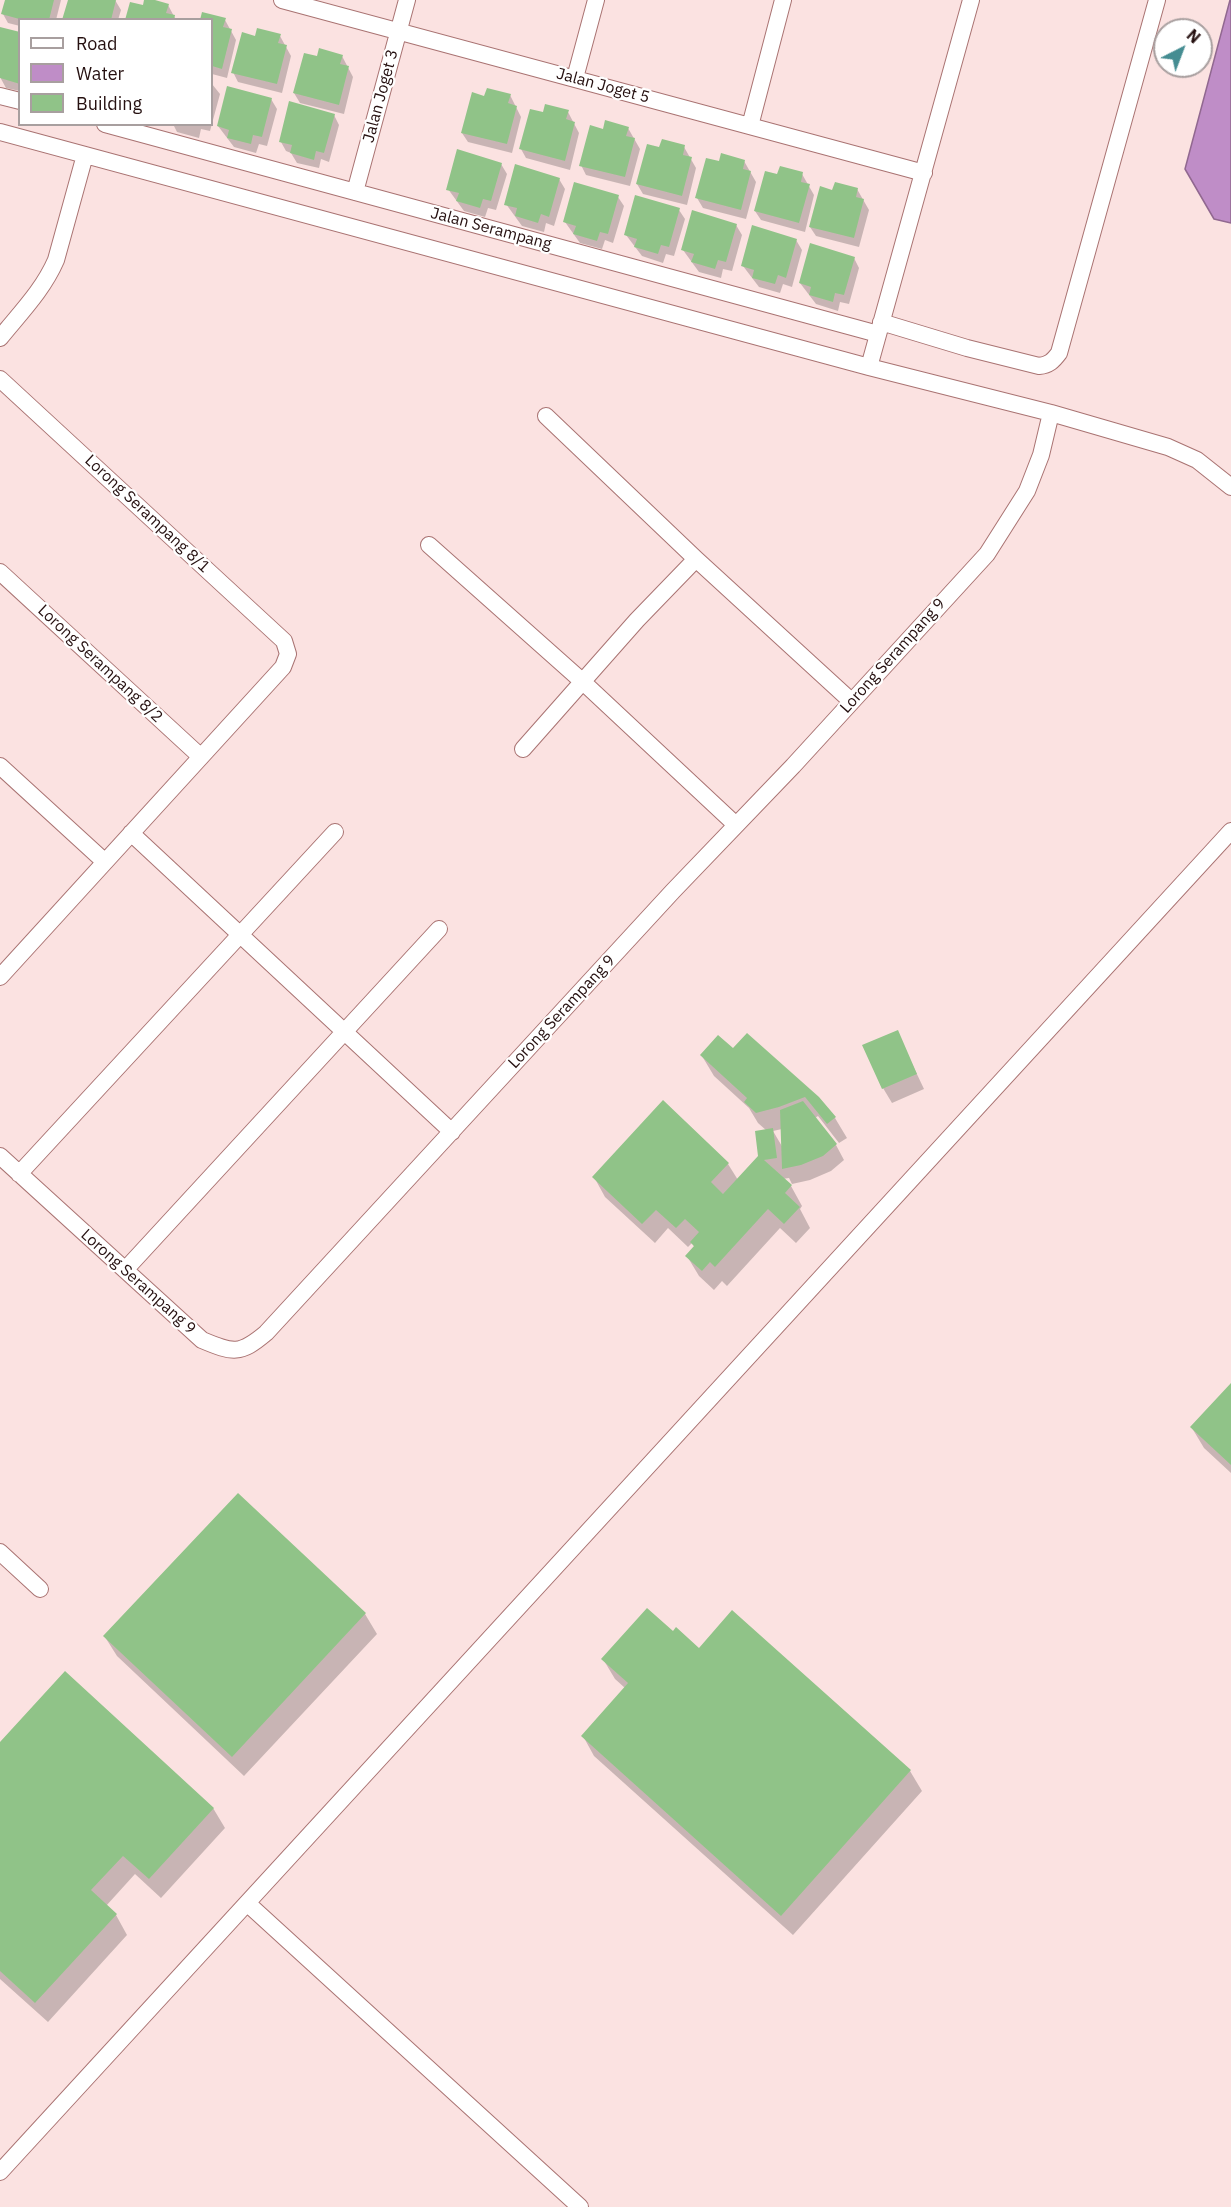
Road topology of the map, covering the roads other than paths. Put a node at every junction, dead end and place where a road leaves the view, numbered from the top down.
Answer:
1 (282, 0) edge
2 (406, 0) edge
3 (596, 0) edge
4 (783, 0) edge
5 (971, 0) edge
6 (1157, 0) edge
7 (398, 31) junction
8 (575, 78) junction
9 (0, 96) edge
10 (18, 100) edge
11 (112, 126) edge
12 (750, 126) junction
13 (0, 132) edge
14 (85, 155) junction
15 (924, 173) junction
16 (355, 192) junction
17 (879, 328) junction
18 (0, 338) edge
19 (869, 367) junction
20 (0, 379) edge
21 (1051, 413) junction
22 (546, 416) dead end
23 (1231, 487) edge
24 (429, 546) dead end
25 (696, 559) junction
26 (0, 572) edge
27 (583, 682) junction
28 (851, 702) junction
29 (523, 749) dead end
30 (201, 757) junction
31 (0, 766) edge
32 (736, 825) junction
33 (1231, 831) edge
34 (334, 832) dead end
35 (131, 833) junction
36 (105, 862) junction
37 (439, 929) dead end
38 (240, 935) junction
39 (3, 967) edge
40 (344, 1032) junction
41 (452, 1132) junction
42 (0, 1156) edge
43 (19, 1174) junction
44 (125, 1270) junction
45 (0, 1552) edge
46 (40, 1589) dead end
47 (247, 1903) junction
48 (0, 2172) edge
49 (580, 2207) edge

1 - 7 street, Jalan Joget 5
2 - 7 street, Jalan Joget 3
3 - 8 street
4 - 12 street
5 - 15 street
6 - 17 street, Jalan Serampang
7 - 8 street, Jalan Joget 5
7 - 16 street, Jalan Joget 3
8 - 12 street, Jalan Joget 5
9 - 10 street
11 - 16 street, Jalan Serampang
12 - 15 street, Jalan Joget 5
13 - 14 street
14 - 18 street
14 - 19 street
15 - 17 street
16 - 17 street, Jalan Serampang
17 - 19 street
19 - 21 street
20 - 30 street, Lorong Serampang 8/1
21 - 23 street
21 - 28 street, Lorong Serampang 9
22 - 25 street
24 - 27 street
25 - 27 street
25 - 28 street
26 - 30 street, Lorong Serampang 8/2
27 - 29 street
27 - 32 street
28 - 32 street, Lorong Serampang 9
30 - 35 street
31 - 36 street
32 - 41 street, Lorong Serampang 9
33 - 47 street
34 - 38 street
35 - 36 street
35 - 38 street
36 - 39 street
37 - 40 street
38 - 40 street
38 - 43 street
40 - 41 street
40 - 44 street
41 - 44 street, Lorong Serampang 9
42 - 43 street, Lorong Serampang 9
43 - 44 street, Lorong Serampang 9
45 - 46 street
47 - 48 street
47 - 49 street

